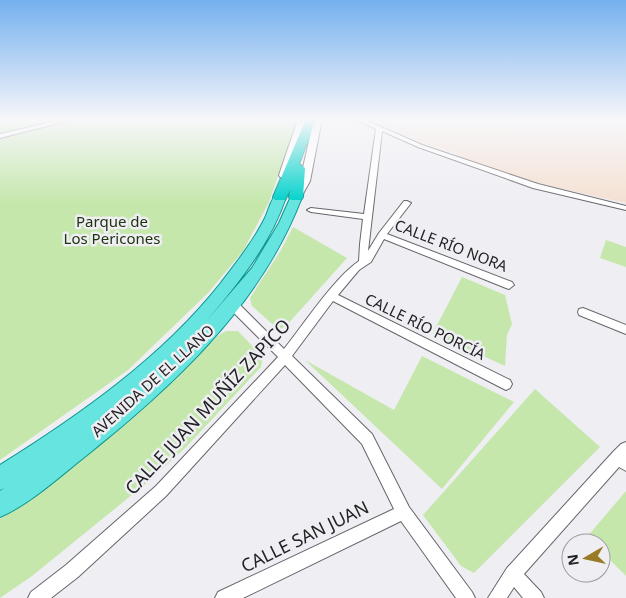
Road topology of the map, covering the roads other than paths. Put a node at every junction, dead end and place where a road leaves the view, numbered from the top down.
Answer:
1 (293, 147) edge
2 (303, 147) edge
3 (312, 147) edge
4 (377, 147) edge
5 (423, 147) edge
6 (288, 197) junction
7 (407, 203) dead end
8 (626, 208) edge
9 (311, 210) dead end
10 (368, 217) junction
11 (382, 235) junction
12 (364, 263) junction
13 (509, 285) dead end
14 (331, 296) junction
15 (233, 305) junction
16 (582, 312) dead end
17 (626, 330) edge
18 (284, 358) junction
19 (506, 384) dead end
20 (623, 457) edge
21 (0, 478) edge
22 (0, 504) edge
23 (404, 512) junction
24 (513, 574) junction
25 (37, 598) edge
26 (224, 598) edge
27 (466, 598) edge
28 (497, 598) edge
29 (535, 598) edge

1 - 6 main road, AVENIDA DE EL LLANO
2 - 6 highway
3 - 6 main road, AVENIDA DE EL LLANO
4 - 10 street
5 - 8 street
6 - 15 main road, AVENIDA DE EL LLANO
6 - 21 main road, AVENIDA DE EL LLANO
7 - 11 street, CALLE JUAN MUÑÍZ ZAPICO
9 - 10 street
10 - 12 street
11 - 12 street, CALLE JUAN MUÑÍZ ZAPICO
11 - 13 street, CALLE RÍO NORA
12 - 14 street, CALLE JUAN MUÑÍZ ZAPICO
14 - 18 street, CALLE JUAN MUÑÍZ ZAPICO
14 - 19 street, CALLE RÍO PORCÍA
15 - 18 street
15 - 22 main road, AVENIDA DE EL LLANO
16 - 17 street
18 - 23 street
18 - 25 street, CALLE JUAN MUÑÍZ ZAPICO
20 - 24 street
23 - 26 street, CALLE SAN JUAN
23 - 27 street
24 - 28 street
24 - 29 street

